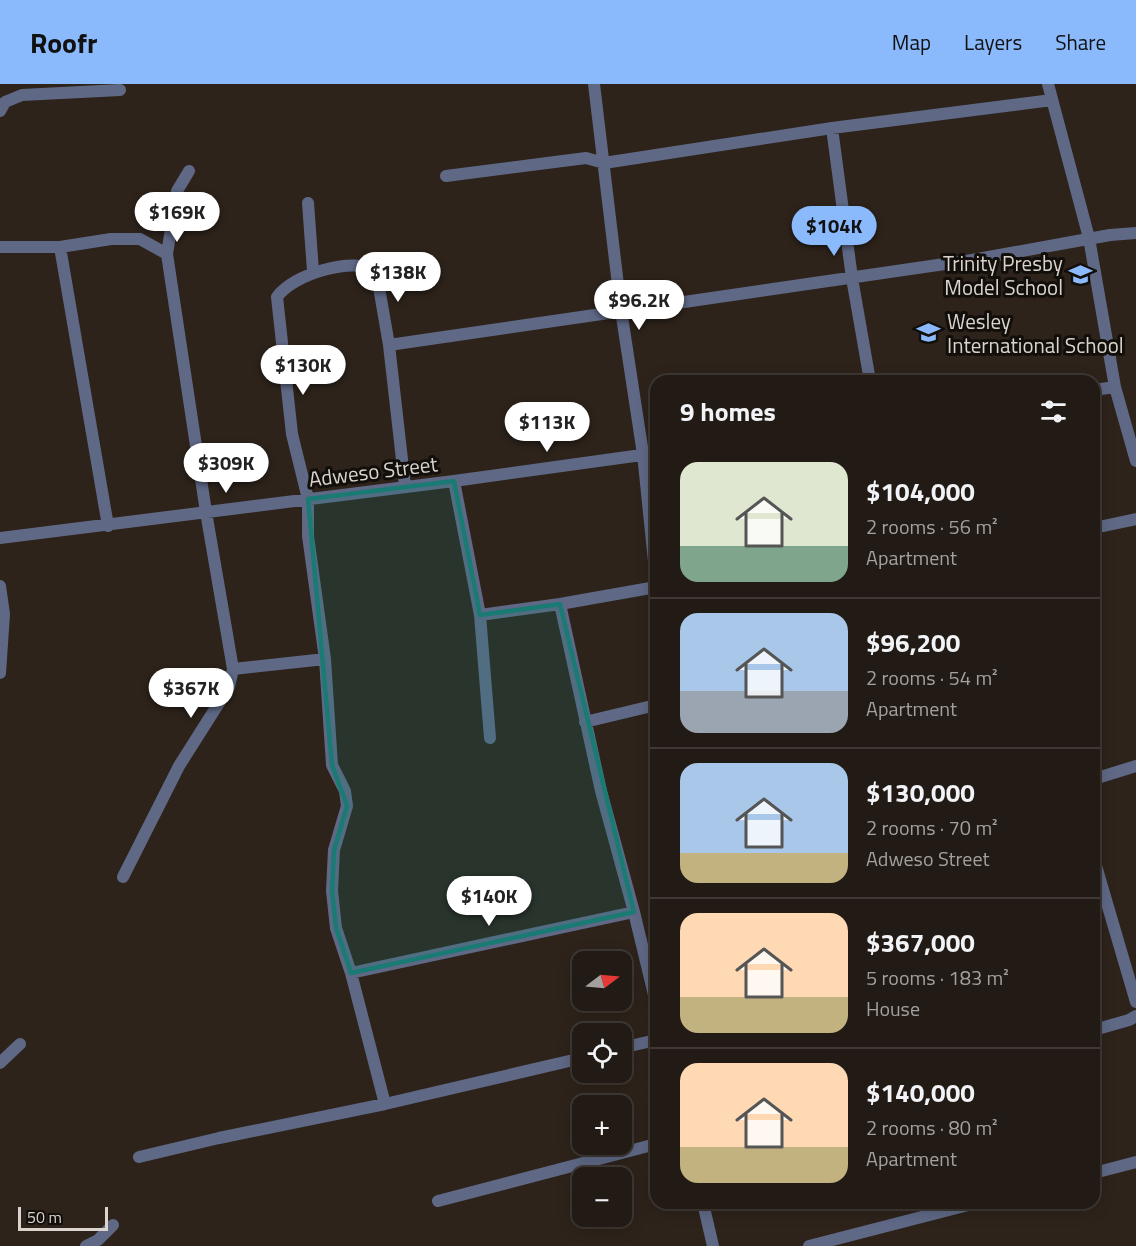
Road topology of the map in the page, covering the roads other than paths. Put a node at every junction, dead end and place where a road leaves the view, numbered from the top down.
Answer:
1 (594, 84) edge
2 (1048, 84) edge
3 (120, 90) dead end
4 (1052, 100) junction
5 (0, 111) edge
6 (832, 128) junction
7 (604, 163) junction
8 (189, 171) dead end
9 (446, 176) dead end
10 (308, 203) dead end
11 (1136, 233) edge
12 (1089, 238) junction
13 (0, 247) edge
14 (60, 248) junction
15 (167, 254) junction
16 (313, 271) junction
17 (852, 278) junction
18 (621, 310) junction
19 (389, 345) junction
20 (869, 375) edge
21 (1115, 387) junction
22 (1100, 389) edge
23 (1131, 424) edge
24 (649, 453) edge
25 (1136, 461) edge
26 (650, 471) edge
27 (454, 481) junction
28 (405, 486) junction
29 (308, 498) junction
30 (206, 512) junction
31 (1136, 519) edge
32 (108, 526) junction
33 (1100, 527) edge
34 (0, 538) edge
35 (0, 586) edge
36 (650, 588) edge
37 (560, 604) junction
38 (480, 615) junction
39 (325, 659) junction
40 (233, 669) junction
41 (0, 673) edge
42 (650, 706) edge
43 (585, 722) junction
44 (490, 738) dead end
45 (1136, 766) edge
46 (1100, 777) edge
47 (123, 878) dead end
48 (1100, 895) edge
49 (634, 912) junction
50 (351, 973) junction
51 (650, 978) edge
52 (1136, 1002) edge
53 (1136, 1016) edge
54 (1100, 1028) edge
55 (650, 1041) edge
56 (20, 1044) dead end
57 (632, 1045) edge
58 (572, 1060) edge
59 (0, 1063) edge
60 (386, 1104) junction
61 (650, 1146) edge
62 (139, 1157) dead end
63 (1136, 1162) edge
64 (1100, 1171) edge
65 (438, 1201) dead end
66 (704, 1209) edge
67 (953, 1209) edge
68 (112, 1225) dead end
69 (86, 1246) edge
70 (713, 1246) edge
71 (809, 1246) edge

1 - 7 street
2 - 4 street
3 - 5 street
4 - 6 street
4 - 12 street
6 - 7 street
6 - 17 street
7 - 9 street
7 - 18 street
8 - 15 street
10 - 16 street
11 - 12 street
12 - 17 street
12 - 21 street
13 - 14 street
14 - 15 street
14 - 32 street
15 - 30 street
16 - 19 street
16 - 29 street
17 - 18 street
17 - 20 street
18 - 19 street
18 - 24 street
19 - 28 street
21 - 22 street
21 - 23 street
23 - 25 street
24 - 26 street
24 - 27 street, Adweso Street
27 - 28 street, Adweso Street
27 - 38 street
28 - 29 street, Adweso Street
29 - 30 street, Adweso Street
29 - 39 street
30 - 32 street, Adweso Street
30 - 40 street
31 - 33 street
32 - 34 street, Adweso Street
35 - 41 street
36 - 37 street
37 - 38 street
37 - 43 street
38 - 44 street
39 - 40 street
39 - 50 street
40 - 47 street
42 - 43 street
43 - 49 street
45 - 46 street
48 - 52 street
49 - 50 street
49 - 51 street
50 - 60 street
53 - 54 street
55 - 57 street
56 - 59 street
58 - 60 street
60 - 62 street
61 - 65 street
63 - 64 street
66 - 70 street
67 - 71 street
68 - 69 street

